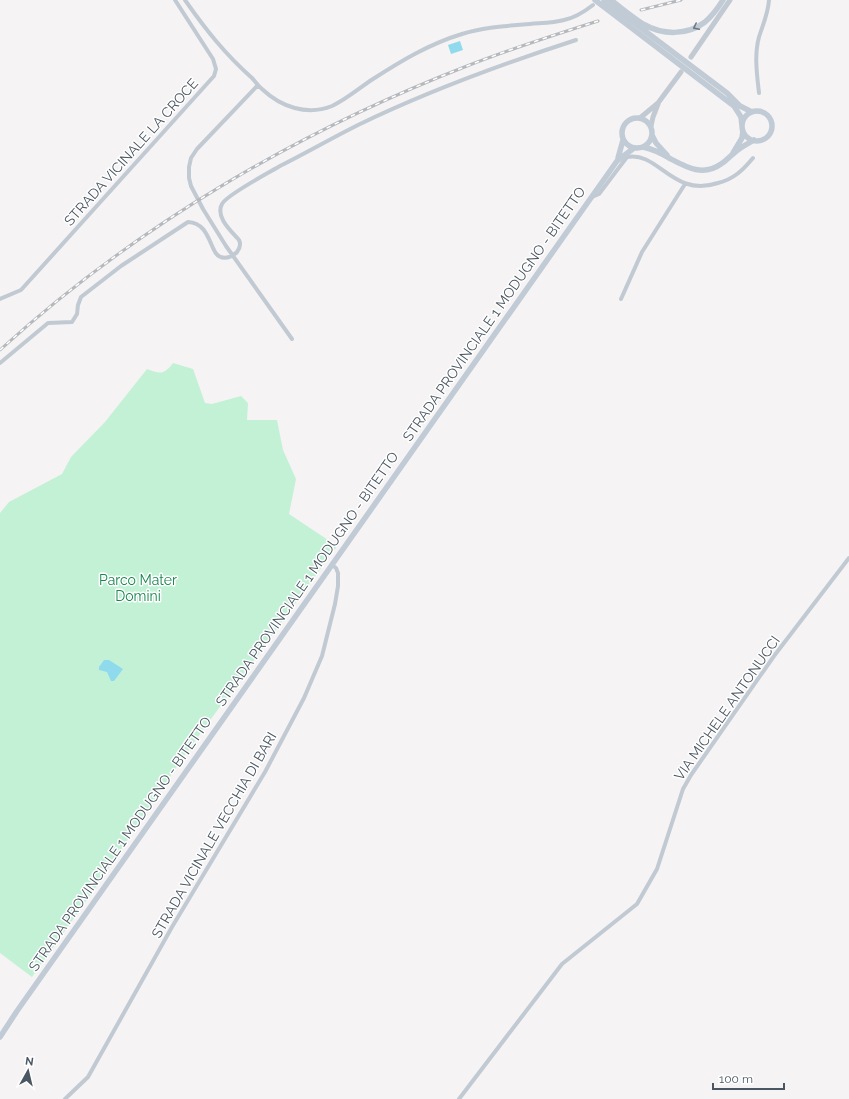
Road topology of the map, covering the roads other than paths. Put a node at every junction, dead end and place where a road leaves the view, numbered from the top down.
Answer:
1 (175, 0) edge
2 (185, 0) edge
3 (604, 0) edge
4 (611, 0) edge
5 (723, 0) edge
6 (730, 0) edge
7 (769, 0) edge
8 (594, 3) edge
9 (576, 40) dead end
10 (667, 51) junction
11 (691, 57) dead end
12 (681, 72) dead end
13 (258, 85) junction
14 (759, 93) dead end
15 (725, 95) junction
16 (658, 103) junction
17 (752, 112) junction
18 (640, 118) junction
19 (651, 126) junction
20 (743, 129) junction
21 (652, 135) junction
22 (623, 140) junction
23 (754, 140) junction
24 (643, 147) junction
25 (634, 148) junction
26 (733, 153) junction
27 (668, 157) junction
28 (753, 158) dead end
29 (617, 160) junction
30 (685, 184) junction
31 (590, 198) junction
32 (232, 256) junction
33 (0, 299) edge
34 (621, 299) dead end
35 (292, 339) dead end
36 (0, 364) edge
37 (849, 558) edge
38 (332, 565) junction
39 (17, 1011) junction
40 (0, 1032) edge
41 (0, 1037) edge
42 (65, 1099) edge
43 (459, 1099) edge

1 - 33 street, STRADA VICINALE LA CROCE
2 - 13 street
3 - 10 main road
5 -> 4 main road
6 - 11 street
7 - 14 street
8 - 10 main road
8 - 13 street
9 - 32 street
10 - 15 main road
12 - 16 street
13 - 32 street
15 - 17 main road
15 - 20 main road
16 - 18 street
16 - 19 street
17 - 20 main road
17 - 23 main road
18 - 19 main road
18 - 22 main road
19 - 21 main road
20 - 23 main road
20 - 26 main road
21 - 24 main road
21 - 27 main road
22 - 25 main road
22 - 29 main road
23 - 26 main road
24 - 25 main road
24 - 27 main road
25 - 29 main road
26 - 27 main road
28 - 30 street
29 - 31 main road, STRADA PROVINCIALE 1 MODUGNO - BITETTO
30 - 31 street
30 - 34 street
31 - 38 main road, STRADA PROVINCIALE 1 MODUGNO - BITETTO
32 - 35 street
32 - 36 street
37 - 43 street, VIA MICHELE ANTONUCCI
38 - 39 main road, STRADA PROVINCIALE 1 MODUGNO - BITETTO
38 - 42 street, STRADA VICINALE VECCHIA DI BARI
39 - 40 main road, STRADA PROVINCIALE 1 MODUGNO - BITETTO
39 - 41 main road, STRADA PROVINCIALE 1 MODUGNO - BITETTO

